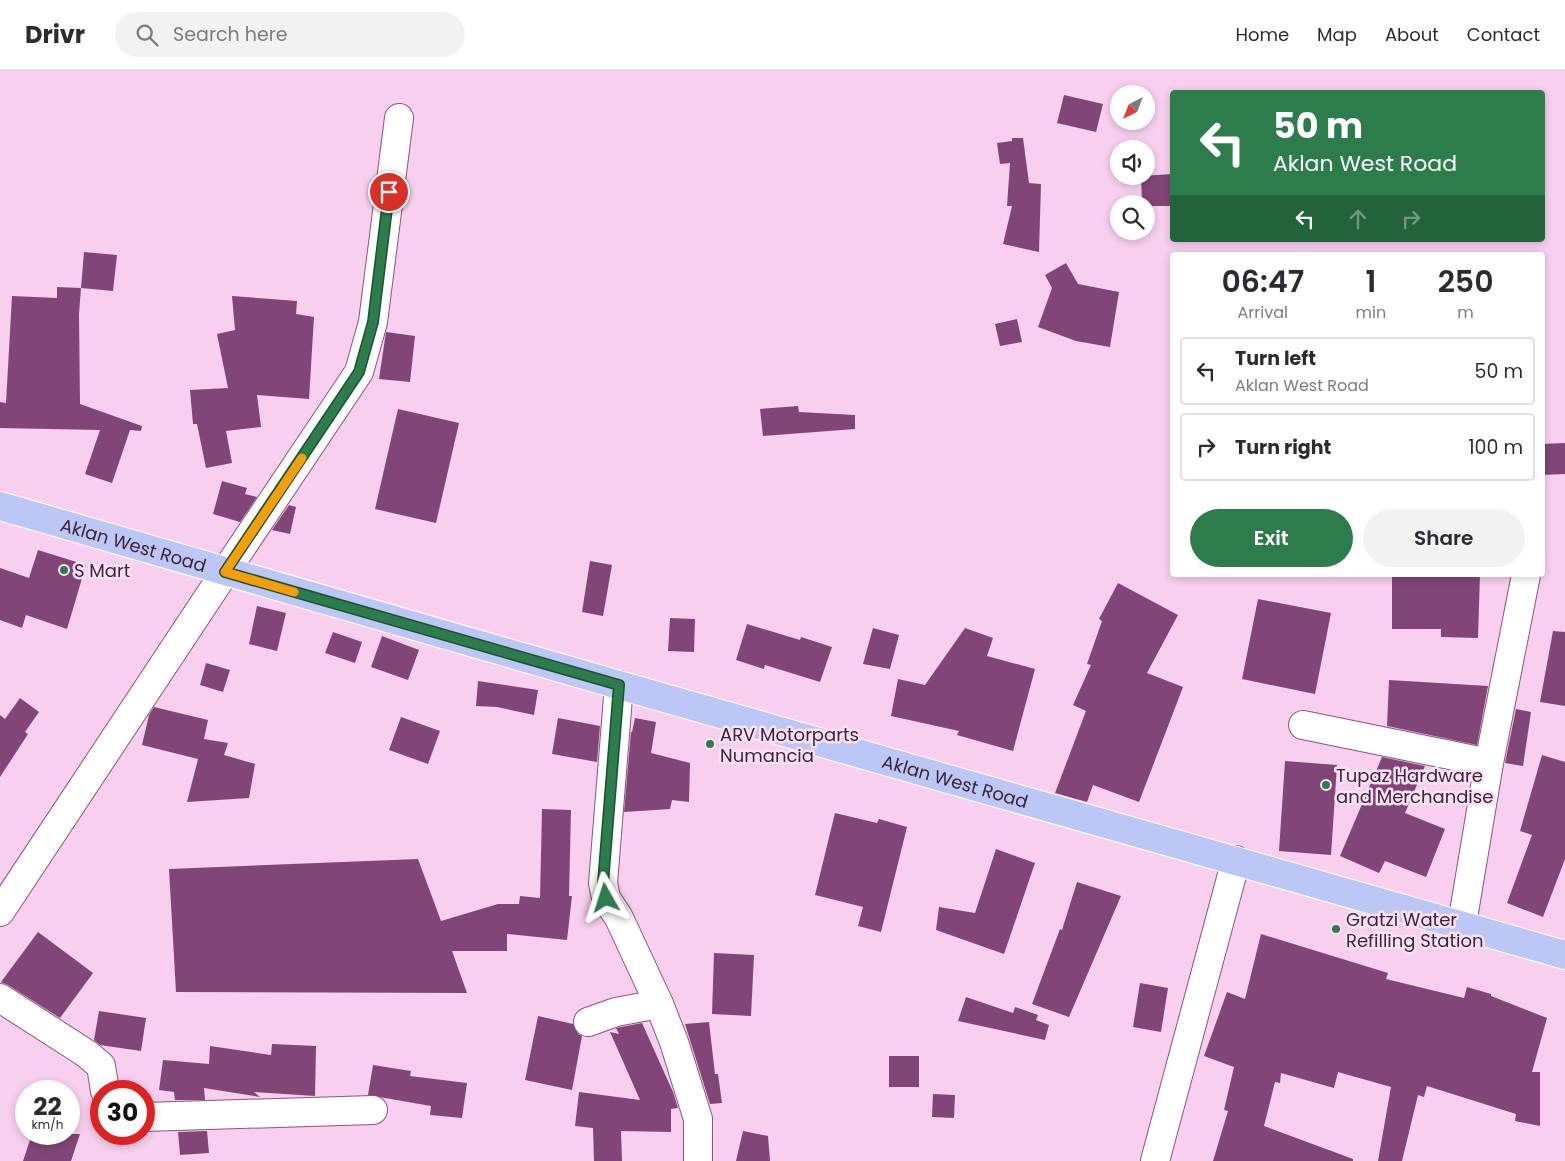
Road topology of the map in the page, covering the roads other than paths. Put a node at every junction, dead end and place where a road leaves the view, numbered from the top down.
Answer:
1 (399, 118) dead end
2 (0, 506) edge
3 (225, 572) junction
4 (1526, 577) edge
5 (619, 685) junction
6 (1303, 725) dead end
7 (1488, 763) junction
8 (1236, 860) junction
9 (0, 912) edge
10 (1462, 924) junction
11 (1565, 954) edge
12 (0, 998) edge
13 (659, 1004) junction
14 (588, 1022) dead end
15 (103, 1080) edge
16 (373, 1110) dead end
17 (155, 1118) edge
18 (698, 1161) edge
19 (1155, 1161) edge

1 - 3 street
2 - 3 main road, Aklan West Road
3 - 5 main road, Aklan West Road
3 - 9 street
4 - 7 street
5 - 8 main road, Aklan West Road
5 - 13 street
6 - 7 street
7 - 10 street
8 - 10 main road, Aklan West Road
8 - 19 street
10 - 11 main road, Aklan West Road
12 - 15 street
13 - 14 street
13 - 18 street
16 - 17 street

